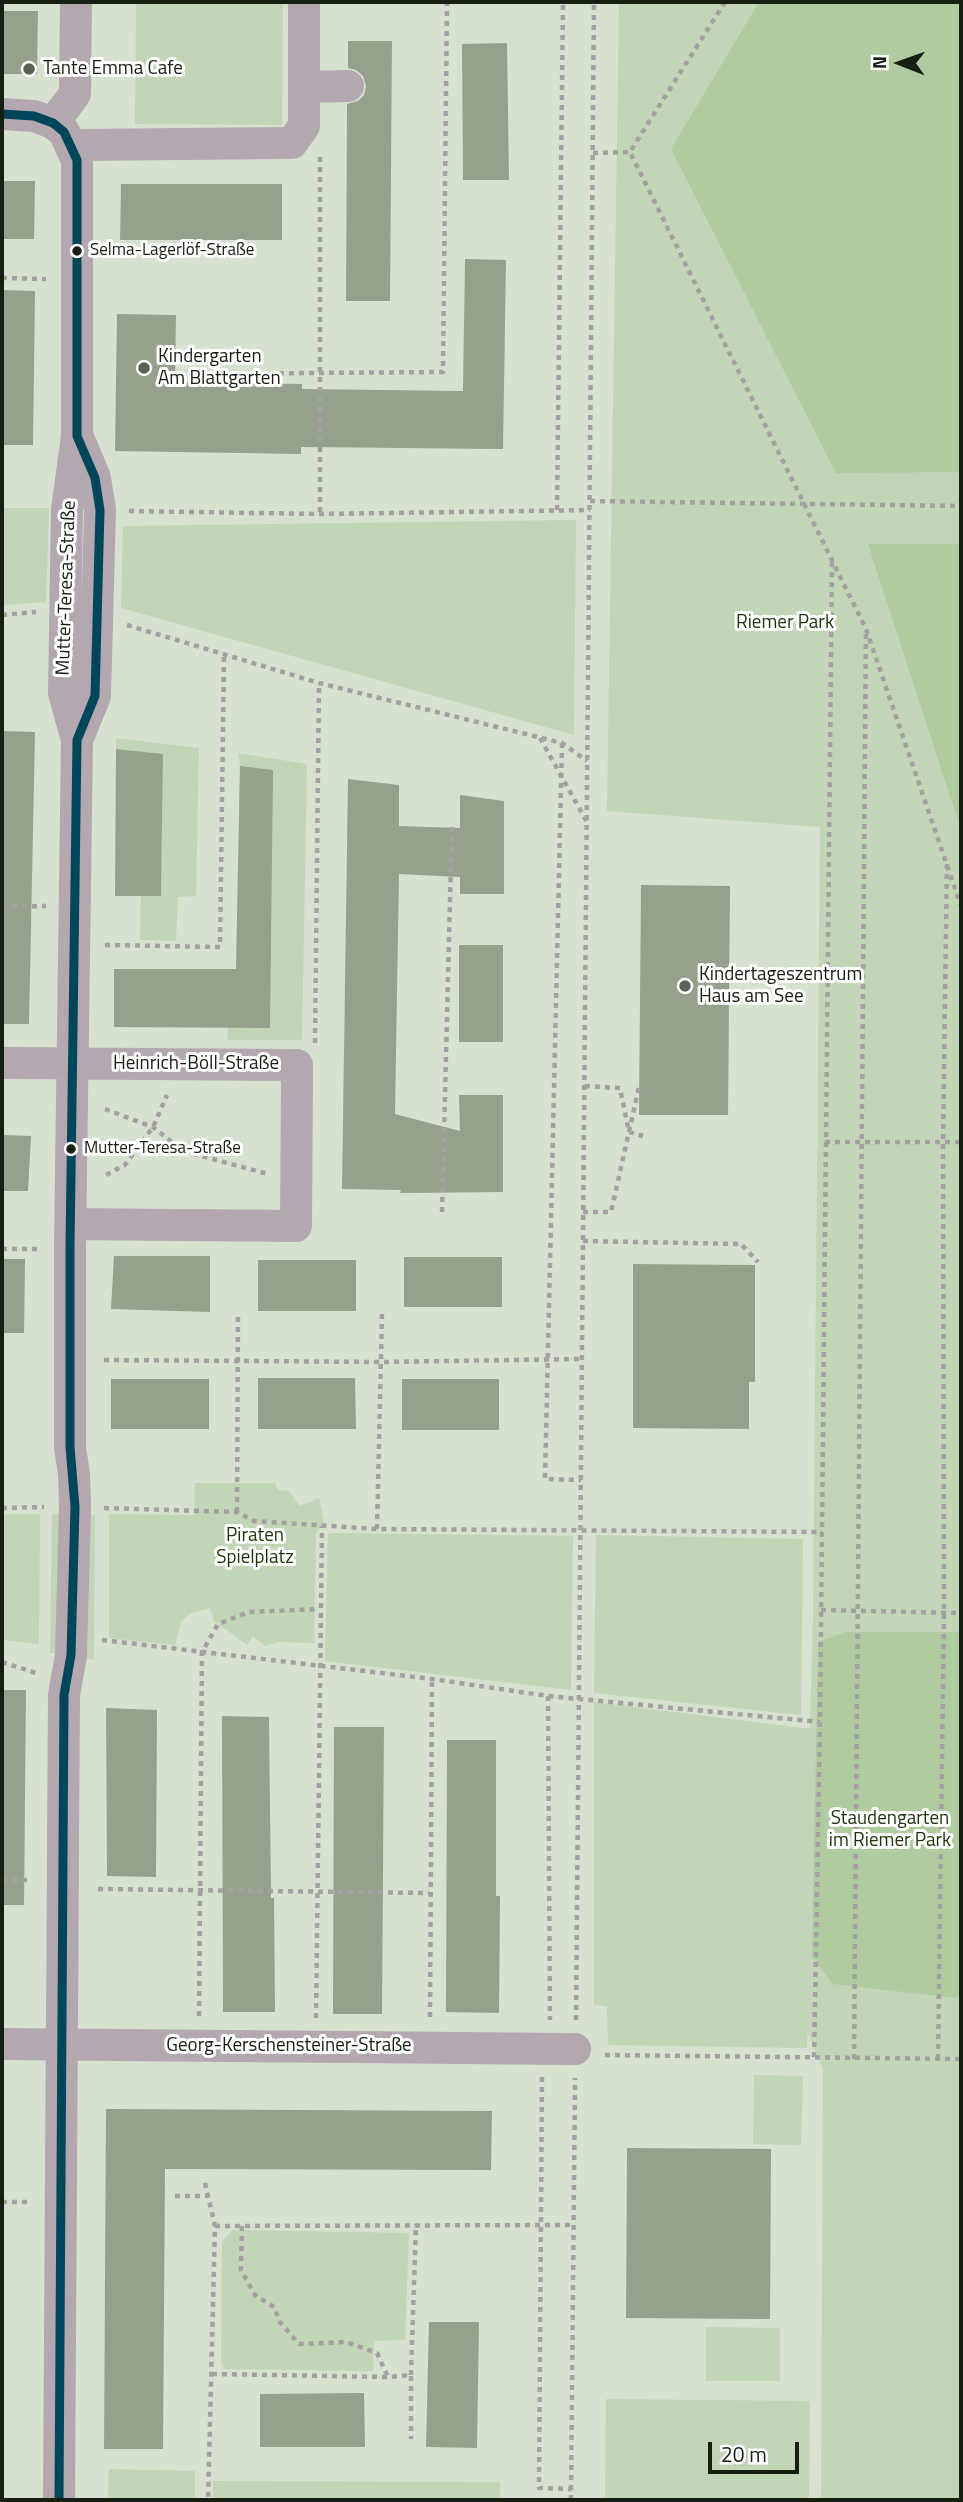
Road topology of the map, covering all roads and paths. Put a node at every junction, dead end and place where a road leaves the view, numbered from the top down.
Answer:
1 (76, 2) edge
2 (304, 2) edge
3 (447, 2) edge
4 (562, 2) edge
5 (594, 2) edge
6 (724, 2) edge
7 (348, 86) dead end
8 (305, 87) junction
9 (2, 114) edge
10 (63, 134) junction
11 (320, 149) dead end
12 (630, 152) junction
13 (593, 153) junction
14 (2, 278) edge
15 (56, 279) dead end
16 (320, 373) junction
17 (179, 374) dead end
18 (77, 436) junction
19 (590, 501) junction
20 (805, 505) junction
21 (961, 506) edge
22 (100, 510) junction
23 (557, 510) junction
24 (590, 510) junction
25 (320, 514) junction
26 (832, 559) junction
27 (96, 616) junction
28 (866, 629) junction
29 (223, 654) junction
30 (319, 683) junction
31 (540, 738) junction
32 (77, 740) junction
33 (562, 743) junction
34 (588, 761) junction
35 (561, 777) junction
36 (452, 823) dead end
37 (587, 823) junction
38 (947, 862) junction
39 (51, 906) dead end
40 (961, 906) edge
41 (2, 907) edge
42 (104, 945) dead end
43 (315, 1049) dead end
44 (2, 1062) edge
45 (72, 1063) junction
46 (585, 1087) junction
47 (639, 1087) dead end
48 (168, 1092) dead end
49 (104, 1109) dead end
50 (153, 1127) junction
51 (629, 1132) junction
52 (643, 1136) dead end
53 (825, 1142) junction
54 (860, 1142) junction
55 (943, 1142) junction
56 (961, 1142) edge
57 (269, 1174) dead end
58 (106, 1175) dead end
59 (442, 1212) dead end
60 (583, 1212) junction
61 (71, 1224) junction
62 (583, 1241) junction
63 (2, 1249) edge
64 (46, 1250) dead end
65 (758, 1262) dead end
66 (238, 1314) dead end
67 (382, 1314) dead end
68 (547, 1359) junction
69 (582, 1359) junction
70 (104, 1360) dead end
71 (237, 1360) junction
72 (380, 1362) junction
73 (581, 1479) junction
74 (44, 1507) dead end
75 (2, 1508) edge
76 (100, 1508) dead end
77 (237, 1511) junction
78 (322, 1526) junction
79 (377, 1529) junction
80 (580, 1529) junction
81 (822, 1532) junction
82 (319, 1609) junction
83 (821, 1610) junction
84 (857, 1611) junction
85 (944, 1613) junction
86 (961, 1613) edge
87 (101, 1640) dead end
88 (202, 1653) junction
89 (2, 1662) edge
90 (319, 1666) junction
91 (44, 1676) dead end
92 (432, 1679) junction
93 (548, 1696) junction
94 (579, 1698) junction
95 (820, 1722) junction
96 (2, 1880) edge
97 (43, 1880) dead end
98 (98, 1889) dead end
99 (199, 1890) junction
100 (317, 1892) junction
101 (429, 1893) junction
102 (576, 2007) dead end
103 (2, 2044) edge
104 (62, 2045) junction
105 (198, 2046) junction
106 (316, 2046) junction
107 (430, 2048) junction
108 (542, 2048) junction
109 (575, 2049) joint
110 (814, 2057) junction
111 (854, 2059) junction
112 (938, 2059) junction
113 (961, 2059) edge
114 (575, 2108) dead end
115 (205, 2183) dead end
116 (175, 2196) dead end
117 (209, 2196) junction
118 (416, 2224) junction
119 (541, 2225) junction
120 (573, 2225) junction
121 (215, 2226) junction
122 (242, 2226) junction
123 (212, 2374) junction
124 (411, 2375) junction
125 (388, 2377) junction
126 (411, 2439) dead end
127 (571, 2489) junction
128 (59, 2492) edge
129 (208, 2500) edge
130 (571, 2500) edge

1 - 10 street
2 - 8 street
3 - 16 path
4 - 23 path
5 - 13 path
6 - 12 path
7 - 8 street
8 - 10 street
9 - 10 street
10 - 18 street, Mutter-Teresa-Straße
11 - 16 path
12 - 13 path
12 - 20 path
13 - 19 path
14 - 15 path
16 - 17 path
16 - 25 path
18 - 22 street, Mutter-Teresa-Straße
18 - 32 street, Mutter-Teresa-Straße
19 - 20 path
19 - 24 path
20 - 21 path
20 - 26 path
22 - 25 path
22 - 27 street, Mutter-Teresa-Straße
23 - 24 path
23 - 25 path
24 - 34 path
26 - 28 path
26 - 53 path
27 - 29 path
27 - 32 street, Mutter-Teresa-Straße
28 - 38 path
28 - 54 path
29 - 30 path
29 - 42 path
30 - 31 path
30 - 43 path
31 - 33 path
31 - 35 path
32 - 45 street, Mutter-Teresa-Straße
33 - 34 path
33 - 35 path
34 - 37 path
35 - 37 path
35 - 68 path
36 - 59 path
37 - 46 path
38 - 40 path
38 - 55 path
39 - 41 path
44 - 45 street, Heinrich-Böll-Straße
45 - 61 street, Mutter-Teresa-Straße
45 - 61 street, Heinrich-Böll-Straße
46 - 51 path
46 - 60 path
47 - 51 path
48 - 50 path
49 - 50 path
50 - 57 path
50 - 58 path
51 - 52 path
51 - 60 path
53 - 54 path
53 - 81 path
54 - 55 path
54 - 84 path
55 - 56 path
55 - 85 path
60 - 62 path
61 - 104 street, Mutter-Teresa-Straße
62 - 65 path
62 - 69 path
63 - 64 path
66 - 71 path
67 - 72 path
68 - 69 path
68 - 72 path
68 - 73 path
69 - 73 path
70 - 71 path
71 - 72 path
71 - 77 path
72 - 79 path
73 - 80 path
74 - 75 path
76 - 77 path
77 - 78 path
78 - 79 path
78 - 82 path
79 - 80 path
80 - 81 path
80 - 94 path
81 - 83 path
82 - 88 path
82 - 90 path
83 - 84 path
83 - 95 path
84 - 85 path
84 - 111 path
85 - 86 path
85 - 112 path
87 - 88 path
88 - 90 path
88 - 99 path
89 - 91 path
90 - 92 path
90 - 100 path
92 - 93 path
92 - 101 path
93 - 94 path
93 - 108 path
94 - 95 path
94 - 102 path
95 - 110 path
96 - 97 path
98 - 99 path
99 - 100 path
99 - 105 path
100 - 101 path
100 - 106 path
101 - 107 path
103 - 104 street, Georg-Kerschensteiner-Straße
104 - 105 street, Georg-Kerschensteiner-Straße
104 - 128 street, Mutter-Teresa-Straße
105 - 106 street, Georg-Kerschensteiner-Straße
106 - 107 street, Georg-Kerschensteiner-Straße
107 - 108 street, Georg-Kerschensteiner-Straße
108 - 109 street, Georg-Kerschensteiner-Straße
108 - 119 path
109 - 110 path
110 - 111 path
111 - 112 path
112 - 113 path
114 - 120 path
115 - 117 path
116 - 117 path
117 - 121 path
118 - 119 path
118 - 122 path
118 - 124 path
119 - 120 path
119 - 127 path
120 - 127 path
121 - 122 path
121 - 123 path
122 - 125 path
123 - 125 path
123 - 129 path
124 - 125 path
124 - 126 path
127 - 130 path

